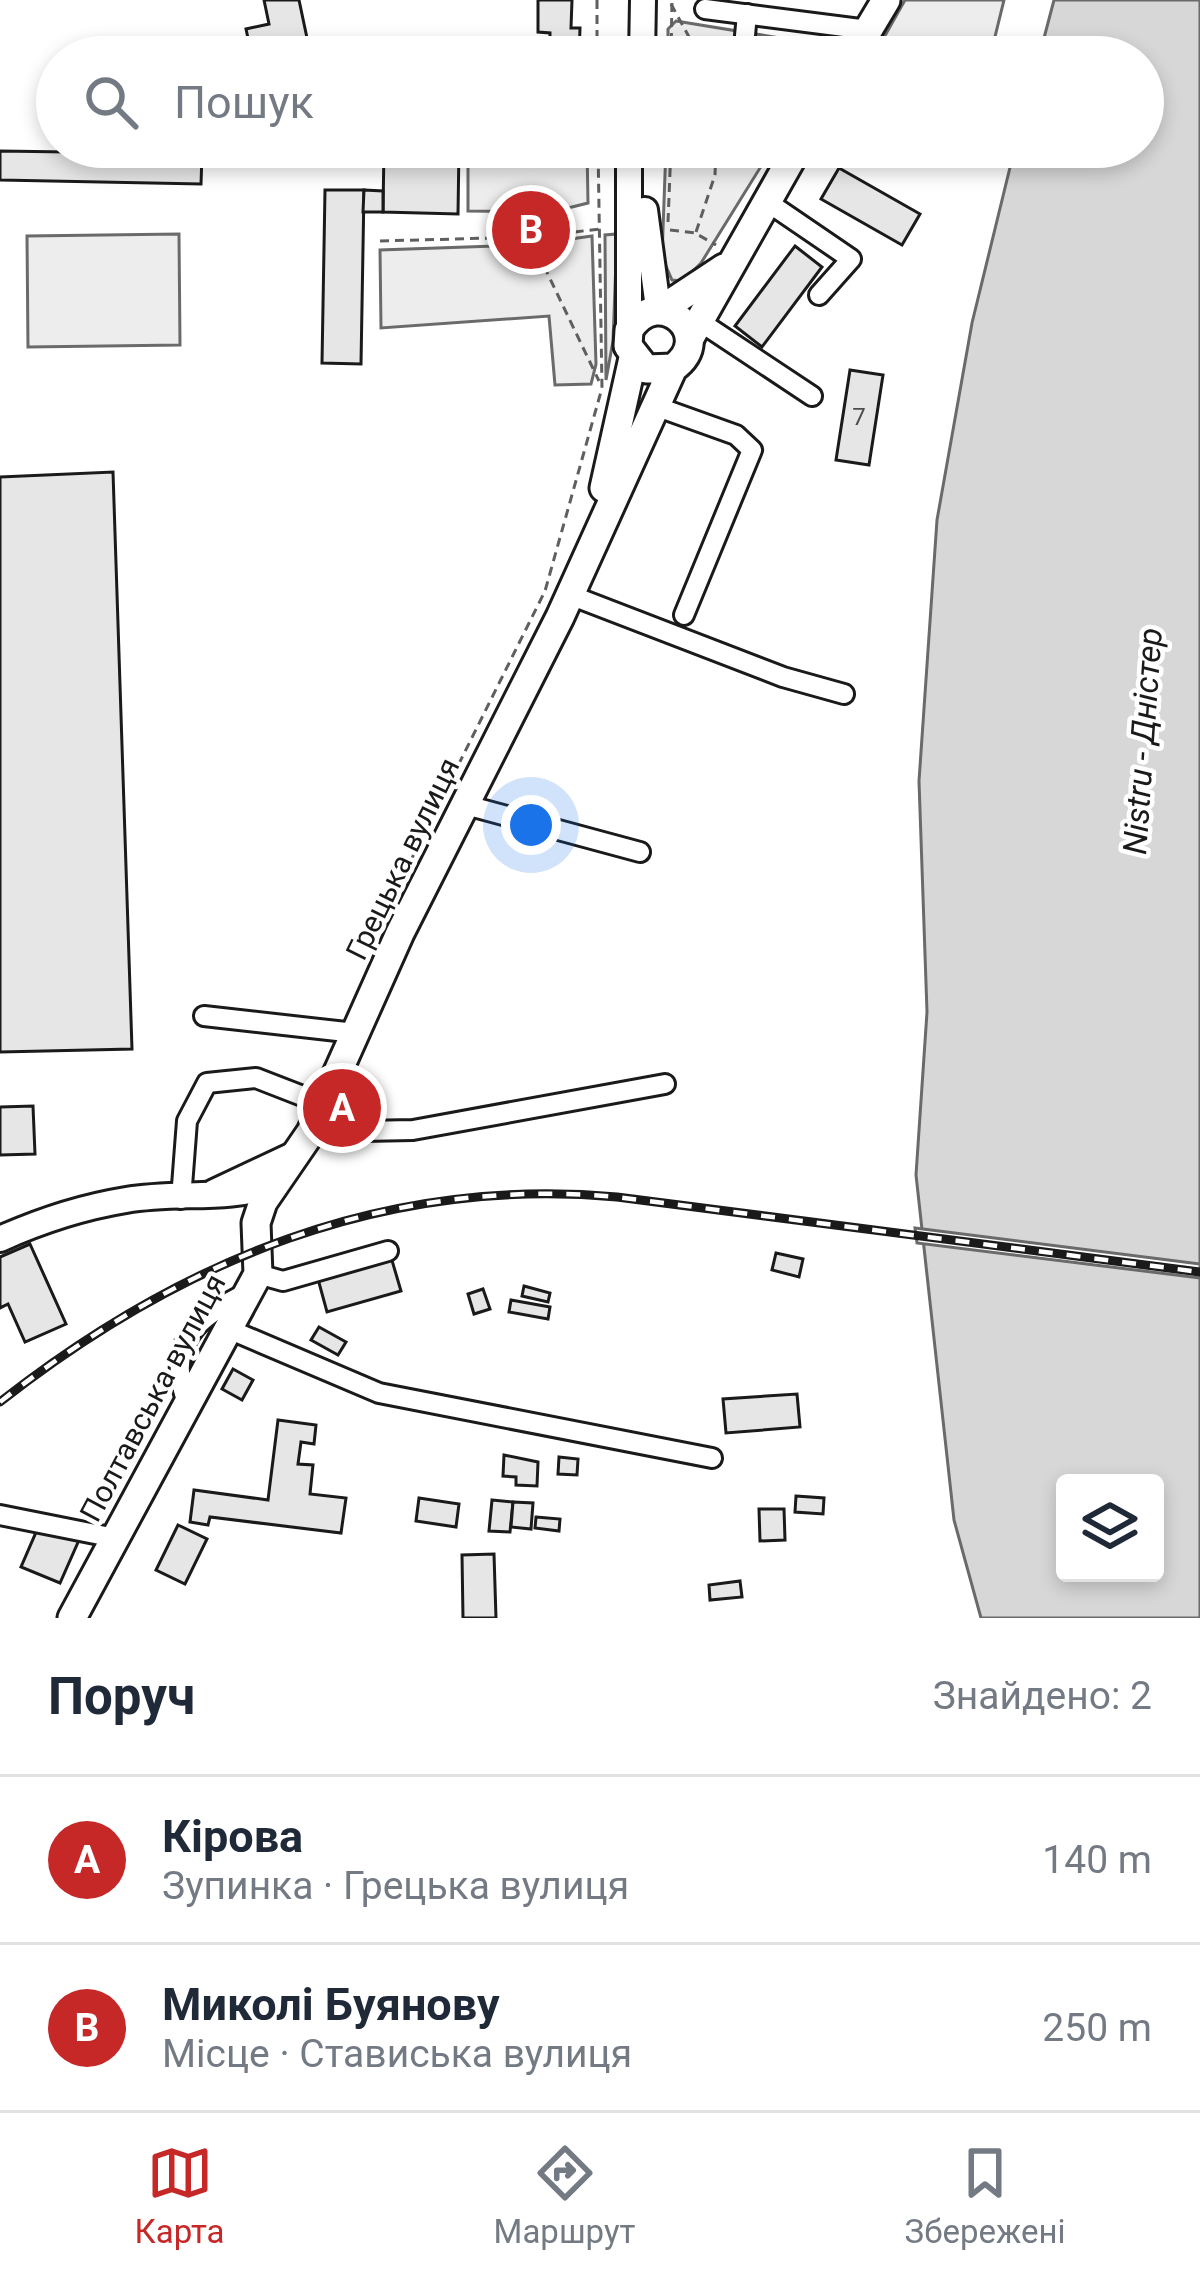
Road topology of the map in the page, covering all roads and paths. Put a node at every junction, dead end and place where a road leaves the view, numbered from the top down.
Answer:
1 (597, 0) edge
2 (629, 0) edge
3 (644, 0) edge
4 (886, 0) edge
5 (672, 2) edge
6 (705, 9) dead end
7 (747, 14) junction
8 (868, 30) junction
9 (597, 36) edge
10 (629, 36) edge
11 (643, 36) edge
12 (671, 36) edge
13 (689, 36) edge
14 (745, 36) edge
15 (864, 36) edge
16 (599, 168) edge
17 (628, 168) edge
18 (643, 168) edge
19 (671, 168) edge
20 (715, 168) edge
21 (786, 168) edge
22 (766, 201) junction
23 (600, 229) junction
24 (695, 233) junction
25 (530, 237) junction
26 (380, 241) dead end
27 (729, 262) junction
28 (820, 295) dead end
29 (660, 309) junction
30 (695, 328) junction
31 (631, 344) junction
32 (673, 368) junction
33 (602, 388) junction
34 (812, 396) dead end
35 (656, 406) junction
36 (593, 539) junction
37 (570, 595) junction
38 (684, 615) dead end
39 (844, 694) dead end
40 (466, 805) junction
41 (640, 852) dead end
42 (404, 873) dead end
43 (204, 1016) dead end
44 (355, 1033) junction
45 (665, 1084) dead end
46 (323, 1104) junction
47 (304, 1142) junction
48 (269, 1193) junction
49 (191, 1199) junction
50 (258, 1234) junction
51 (0, 1239) edge
52 (388, 1251) dead end
53 (252, 1283) junction
54 (226, 1328) junction
55 (187, 1402) junction
56 (712, 1458) dead end
57 (0, 1515) edge
58 (115, 1538) junction
59 (72, 1618) edge

1 - 9 path
2 - 10 main road
3 - 11 main road
4 - 8 highway
5 - 12 path
5 - 13 path
6 - 7 lane
7 - 8 lane
7 - 14 lane
8 - 15 highway
16 - 23 path
17 - 31 main road
18 - 29 main road
19 - 24 path
20 - 24 path
21 - 22 highway
22 - 27 highway
22 - 28 lane
23 - 25 path
23 - 33 path
24 - 27 path
25 - 26 path
25 - 33 path
27 - 29 highway
27 - 30 highway
29 - 30 highway
29 - 31 highway
30 - 32 highway
30 - 34 lane
31 - 32 highway
31 - 36 highway, Грецька вулиця
32 - 35 highway, Грецька вулиця
33 - 42 path
35 - 36 highway, Грецька вулиця
35 - 38 lane
36 - 37 highway, Грецька вулиця
37 - 39 lane
37 - 40 highway, Грецька вулиця
40 - 41 lane
40 - 44 highway, Грецька вулиця
43 - 44 lane
44 - 46 highway, Грецька вулиця
45 - 47 lane
46 - 47 highway, Грецька вулиця
46 - 49 lane
47 - 48 highway, Грецька вулиця
47 - 49 main road
48 - 49 main road
48 - 50 highway, Полтавська вулиця
49 - 50 main road
49 - 51 main road
50 - 53 highway, Полтавська вулиця
52 - 53 lane
53 - 54 highway, Полтавська вулиця
53 - 55 lane
54 - 55 highway, Полтавська вулиця
54 - 56 lane
55 - 58 highway, Полтавська вулиця
57 - 58 lane
58 - 59 highway, Полтавська вулиця

